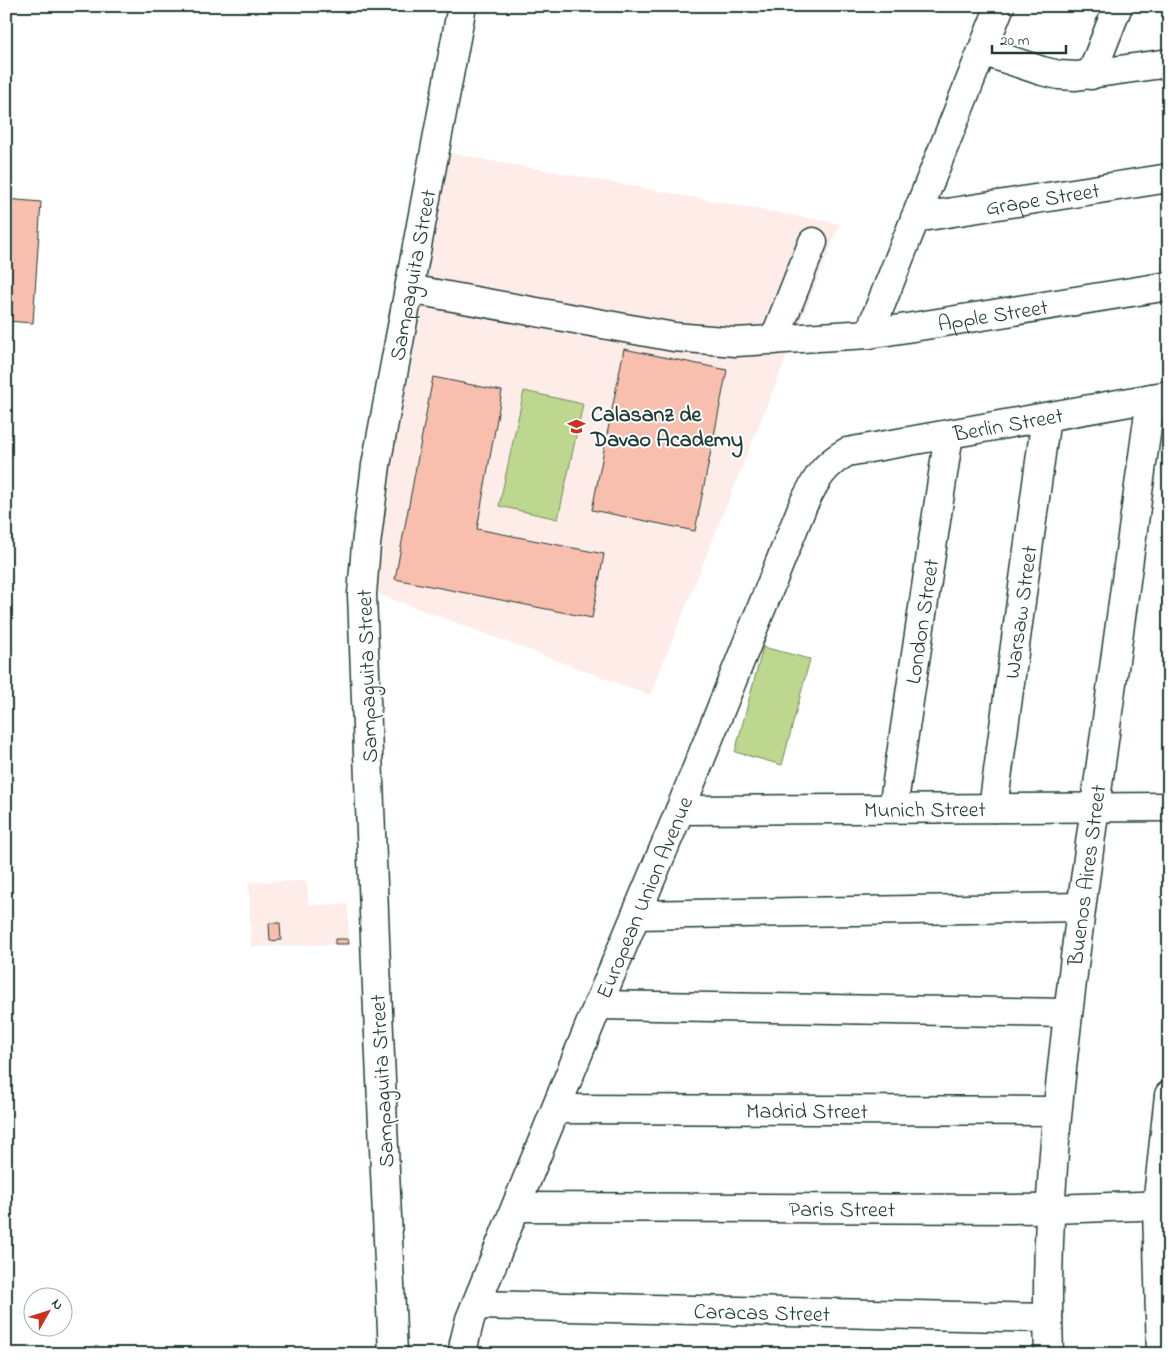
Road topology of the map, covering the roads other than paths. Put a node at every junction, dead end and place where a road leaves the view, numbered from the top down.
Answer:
1 (462, 6) edge
2 (1000, 6) edge
3 (1118, 6) edge
4 (982, 51) junction
5 (1169, 63) edge
6 (1091, 75) junction
7 (1169, 178) edge
8 (915, 218) junction
9 (813, 242) dead end
10 (1169, 286) edge
11 (409, 289) junction
12 (869, 334) junction
13 (774, 340) junction
14 (1160, 397) edge
15 (1046, 417) junction
16 (949, 434) junction
17 (847, 452) joint
18 (1094, 807) junction
19 (1169, 807) edge
20 (893, 808) junction
21 (993, 808) junction
22 (680, 810) junction
23 (1081, 907) junction
24 (636, 915) junction
25 (598, 1005) junction
26 (1067, 1013) junction
27 (1169, 1095) edge
28 (557, 1108) junction
29 (1057, 1111) junction
30 (1163, 1205) edge
31 (516, 1207) junction
32 (1051, 1209) junction
33 (477, 1305) junction
34 (1164, 1306) edge
35 (1048, 1318) junction
36 (393, 1354) edge
37 (463, 1354) edge
38 (1049, 1354) edge
39 (1161, 1354) edge

1 - 11 street, Sampaguita Street
2 - 4 street
3 - 6 street
4 - 6 street
4 - 8 street
5 - 6 street
7 - 8 street, Grape Street
8 - 12 street
9 - 13 street
10 - 12 street, Apple Street
11 - 13 street, Apple Street
11 - 36 street, Sampaguita Street
12 - 13 street, Apple Street
14 - 15 street, Berlin Street
14 - 18 street, Buenos Aires Street
15 - 16 street, Berlin Street
15 - 21 street, Warsaw Street
16 - 17 street, Berlin Street
16 - 20 street, London Street
17 - 22 street, European Union Avenue
18 - 19 street, Munich Street
18 - 21 street, Munich Street
18 - 23 street, Buenos Aires Street
20 - 21 street, Munich Street
20 - 22 street, Munich Street
22 - 24 street, European Union Avenue
23 - 24 street
23 - 26 street, Buenos Aires Street
24 - 25 street, European Union Avenue
25 - 26 street
25 - 28 street, European Union Avenue
26 - 29 street, Buenos Aires Street
27 - 30 street
28 - 29 street, Madrid Street
28 - 31 street, European Union Avenue
29 - 32 street, Buenos Aires Street
30 - 32 street, Paris Street
30 - 34 street
31 - 32 street, Paris Street
31 - 33 street, European Union Avenue
32 - 35 street, Buenos Aires Street
33 - 35 street, Caracas Street
33 - 37 street, European Union Avenue
34 - 39 street
35 - 38 street, Buenos Aires Street

